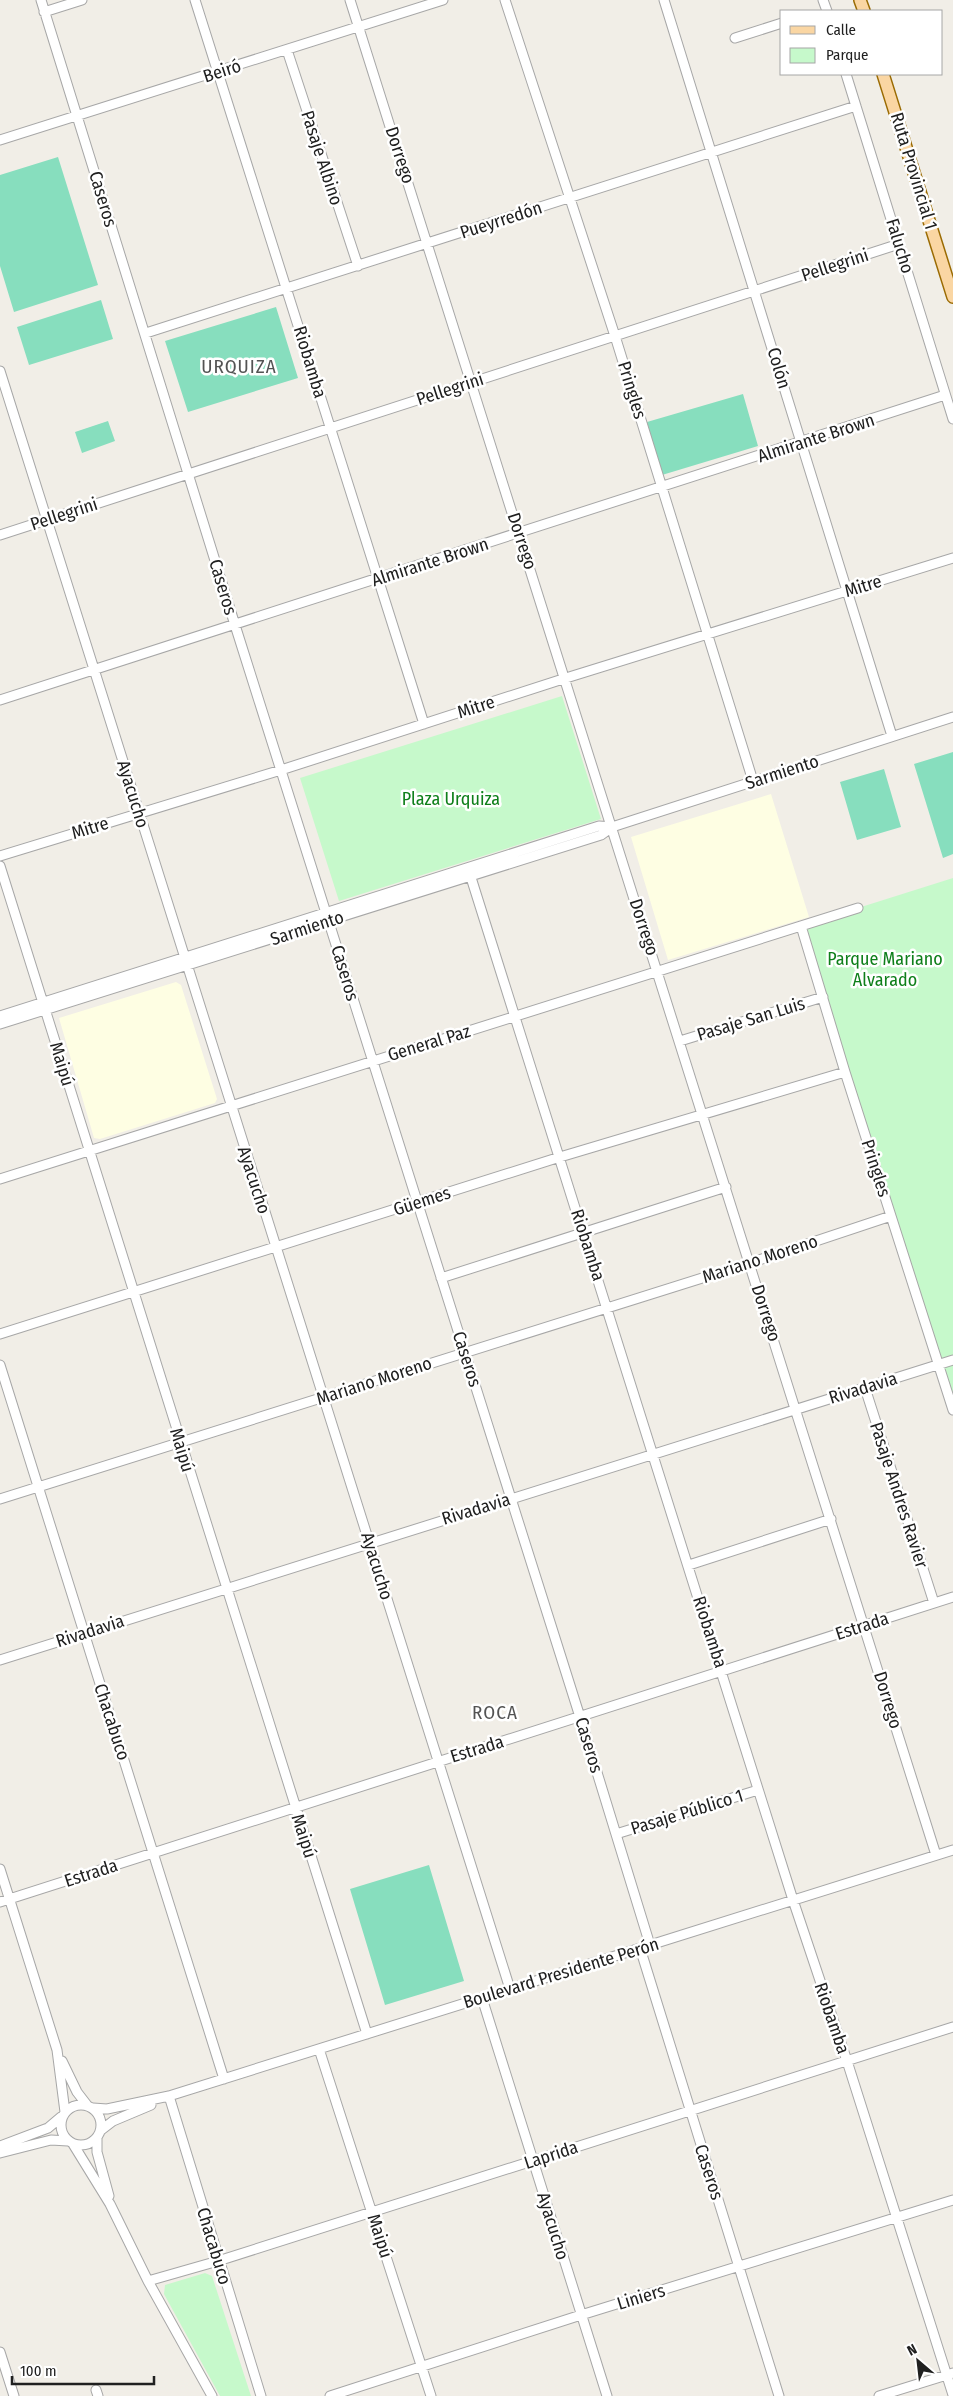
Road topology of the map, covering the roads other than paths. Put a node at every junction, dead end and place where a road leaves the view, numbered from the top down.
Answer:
1 (41, 0) edge
2 (82, 0) edge
3 (195, 0) edge
4 (350, 0) edge
5 (443, 0) edge
6 (505, 0) edge
7 (664, 0) edge
8 (44, 12) junction
9 (780, 24) edge
10 (359, 26) junction
11 (735, 38) dead end
12 (287, 50) junction
13 (219, 72) junction
14 (846, 75) edge
15 (883, 75) edge
16 (856, 106) junction
17 (77, 116) junction
18 (0, 140) edge
19 (712, 152) junction
20 (571, 197) junction
21 (428, 243) junction
22 (899, 244) junction
23 (358, 266) junction
24 (287, 288) junction
25 (755, 291) junction
26 (953, 297) edge
27 (146, 333) junction
28 (615, 336) junction
29 (1, 375) edge
30 (472, 382) junction
31 (946, 395) junction
32 (953, 419) edge
33 (330, 428) junction
34 (802, 442) junction
35 (188, 474) junction
36 (661, 488) junction
37 (47, 520) junction
38 (519, 534) junction
39 (0, 535) edge
40 (953, 558) edge
41 (378, 579) junction
42 (848, 590) junction
43 (235, 625) junction
44 (708, 636) junction
45 (94, 670) junction
46 (566, 678) junction
47 (0, 700) edge
48 (953, 717) edge
49 (424, 724) junction
50 (892, 736) junction
51 (281, 770) junction
52 (753, 781) junction
53 (139, 814) junction
54 (612, 827) junction
55 (0, 856) edge
56 (0, 866) edge
57 (469, 872) junction
58 (858, 908) dead end
59 (328, 917) junction
60 (801, 926) junction
61 (185, 962) junction
62 (658, 972) junction
63 (822, 997) junction
64 (44, 1006) junction
65 (0, 1016) edge
66 (515, 1016) junction
67 (0, 1024) edge
68 (680, 1041) junction
69 (373, 1060) junction
70 (845, 1072) junction
71 (231, 1106) junction
72 (703, 1113) junction
73 (89, 1152) junction
74 (560, 1157) junction
75 (0, 1179) edge
76 (726, 1187) junction
77 (418, 1203) junction
78 (891, 1216) junction
79 (584, 1232) junction
80 (276, 1248) junction
81 (750, 1263) junction
82 (441, 1278) junction
83 (133, 1292) junction
84 (608, 1308) junction
85 (0, 1334) edge
86 (465, 1352) junction
87 (953, 1360) edge
88 (938, 1364) junction
89 (0, 1365) edge
90 (865, 1388) junction
91 (323, 1397) junction
92 (796, 1409) junction
93 (953, 1410) edge
94 (180, 1443) junction
95 (654, 1454) junction
96 (38, 1487) junction
97 (511, 1498) junction
98 (0, 1499) edge
99 (831, 1520) junction
100 (369, 1543) junction
101 (688, 1564) junction
102 (226, 1588) junction
103 (953, 1596) edge
104 (934, 1603) junction
105 (864, 1625) junction
106 (84, 1632) junction
107 (0, 1660) edge
108 (722, 1670) junction
109 (580, 1718) junction
110 (438, 1761) junction
111 (758, 1790) junction
112 (295, 1808) junction
113 (616, 1834) junction
114 (953, 1850) edge
115 (153, 1852) junction
116 (936, 1855) junction
117 (0, 1869) edge
118 (10, 1899) junction
119 (793, 1900) junction
120 (0, 1902) edge
121 (650, 1945) junction
122 (640, 1948) junction
123 (510, 1989) junction
124 (482, 1998) junction
125 (953, 2027) edge
126 (367, 2034) junction
127 (319, 2049) junction
128 (57, 2050) junction
129 (847, 2061) junction
130 (224, 2079) junction
131 (169, 2096) junction
132 (90, 2107) junction
133 (689, 2111) junction
134 (63, 2114) junction
135 (99, 2134) junction
136 (70, 2142) junction
137 (0, 2146) edge
138 (0, 2153) edge
139 (533, 2161) junction
140 (953, 2200) edge
141 (110, 2204) junction
142 (372, 2212) junction
143 (896, 2218) junction
144 (218, 2261) junction
145 (740, 2266) junction
146 (148, 2281) junction
147 (581, 2315) junction
148 (0, 2352) edge
149 (422, 2366) junction
150 (950, 2374) edge
151 (953, 2395) edge
152 (14, 2396) edge
153 (212, 2396) edge
154 (261, 2396) edge
155 (330, 2396) edge
156 (431, 2396) edge
157 (607, 2396) edge
158 (779, 2396) edge
159 (879, 2396) edge

1 - 8 street, Caseros
2 - 8 street
3 - 13 street, Riobamba
4 - 10 street, Dorrego
5 - 10 street, Beiró
6 - 20 street, Pringles
7 - 19 street, Colón
8 - 17 street, Caseros
9 - 11 street
10 - 12 street, Beiró
10 - 21 street, Dorrego
12 - 13 street, Beiró
12 - 23 street, Pasaje Albino
13 - 17 street, Beiró
13 - 24 street, Riobamba
14 - 16 street, Falucho
15 - 26 main road, Ruta Provincial 1
16 - 19 street, Pueyrredón
16 - 22 street, Falucho
17 - 18 street, Beiró
17 - 27 street, Caseros
19 - 20 street, Pueyrredón
19 - 25 street, Colón
20 - 21 street, Pueyrredón
20 - 28 street, Pringles
21 - 23 street, Pueyrredón
21 - 30 street, Dorrego
22 - 25 street, Pellegrini
22 - 31 street, Falucho
23 - 24 street, Pueyrredón
24 - 27 street, Pueyrredón
24 - 33 street, Riobamba
25 - 28 street, Pellegrini
25 - 34 street, Colón
27 - 35 street, Caseros
28 - 30 street, Pellegrini
28 - 36 street, Pringles
29 - 37 street, Ayacucho
30 - 33 street, Pellegrini
30 - 38 street, Dorrego
31 - 32 street, Falucho
31 - 34 street, Almirante Brown
33 - 35 street, Pellegrini
33 - 41 street, Riobamba
34 - 36 street, Almirante Brown
34 - 42 street, Colón
35 - 37 street, Pellegrini
35 - 43 street, Caseros
36 - 38 street, Almirante Brown
36 - 44 street, Pringles
37 - 39 street, Pellegrini
37 - 45 street, Ayacucho
38 - 41 street, Almirante Brown
38 - 46 street, Dorrego
40 - 42 street, Mitre
41 - 43 street, Almirante Brown
41 - 49 street, Riobamba
42 - 44 street, Mitre
42 - 50 street, Colón
43 - 45 street, Almirante Brown
43 - 51 street, Caseros
44 - 46 street, Mitre
44 - 52 street, Pringles
45 - 47 street, Almirante Brown
45 - 53 street, Ayacucho
46 - 49 street, Mitre
46 - 54 street, Dorrego
48 - 50 street, Sarmiento
49 - 51 street, Mitre
50 - 52 street, Sarmiento
51 - 53 street, Mitre
51 - 59 street, Caseros
52 - 54 street, Sarmiento
53 - 55 street, Mitre
53 - 61 street, Ayacucho
54 - 57 street, Sarmiento
54 - 62 street, Dorrego
56 - 64 street, Maipú
57 - 59 street, Sarmiento
57 - 66 street, Riobamba
58 - 60 street, General Paz
59 - 61 street, Sarmiento
59 - 69 street, Caseros
60 - 62 street, General Paz
60 - 63 street, Pringles
61 - 64 street, Sarmiento
61 - 71 street, Ayacucho
62 - 66 street, General Paz
62 - 68 street, Dorrego
63 - 68 street, Pasaje San Luis
63 - 70 street, Pringles
64 - 65 street, Sarmiento
64 - 67 street, Sarmiento
64 - 73 street, Maipú
66 - 69 street, General Paz
66 - 74 street, Riobamba
68 - 72 street, Dorrego
69 - 71 street, General Paz
69 - 77 street, Caseros
70 - 72 street, Güemes
70 - 78 street, Pringles
71 - 73 street, General Paz
71 - 80 street, Ayacucho
72 - 74 street, Güemes
72 - 76 street, Dorrego
73 - 75 street, General Paz
73 - 83 street, Maipú
74 - 77 street, Güemes
74 - 79 street, Riobamba
76 - 79 street
76 - 81 street, Dorrego
77 - 80 street, Güemes
77 - 82 street, Caseros
78 - 81 street, Mariano Moreno
78 - 88 street, Pringles
79 - 82 street
79 - 84 street, Riobamba
80 - 83 street, Güemes
80 - 91 street, Ayacucho
81 - 84 street, Mariano Moreno
81 - 92 street, Dorrego
82 - 86 street, Caseros
83 - 85 street, Güemes
83 - 94 street, Maipú
84 - 86 street, Mariano Moreno
84 - 95 street, Riobamba
86 - 91 street, Mariano Moreno
86 - 97 street, Caseros
87 - 88 street, Rivadavia
88 - 90 street, Rivadavia
88 - 93 street, Pringles
89 - 96 street, Chacabuco
90 - 92 street, Rivadavia
90 - 104 street, Pasaje Andres Ravier
91 - 94 street, Mariano Moreno
91 - 100 street, Ayacucho
92 - 95 street, Rivadavia
92 - 99 street, Dorrego
94 - 96 street, Mariano Moreno
94 - 102 street, Maipú
95 - 97 street, Rivadavia
95 - 101 street, Riobamba
96 - 98 street, Mariano Moreno
96 - 106 street, Chacabuco
97 - 100 street, Rivadavia
97 - 109 street, Caseros
99 - 101 street
99 - 105 street, Dorrego
100 - 102 street, Rivadavia
100 - 110 street, Ayacucho
101 - 108 street, Riobamba
102 - 106 street, Rivadavia
102 - 112 street, Maipú
103 - 104 street, Estrada
104 - 105 street, Estrada
105 - 108 street, Estrada
105 - 116 street, Dorrego
106 - 107 street, Rivadavia
106 - 115 street, Chacabuco
108 - 109 street, Estrada
108 - 111 street, Riobamba
109 - 110 street, Estrada
109 - 113 street, Caseros
110 - 112 street, Estrada
110 - 123 street, Ayacucho
111 - 113 street, Pasaje Público 1
111 - 119 street, Riobamba
112 - 115 street, Estrada
112 - 126 street, Maipú
113 - 121 street, Caseros
114 - 116 street, Boulevard Presidente Perón
115 - 118 street, Estrada
115 - 130 street, Chacabuco
116 - 119 street, Boulevard Presidente Perón
117 - 118 street
118 - 120 street, Estrada
118 - 128 street
119 - 121 street, Boulevard Presidente Perón
119 - 129 street, Riobamba
121 - 122 street, Boulevard Presidente Perón
122 - 123 street, Boulevard Presidente Perón
122 - 133 street, Caseros
123 - 124 street, Boulevard Presidente Perón
124 - 126 street, Boulevard Presidente Perón
124 - 139 street, Ayacucho
125 - 129 street, Laprida
126 - 127 street, Boulevard Presidente Perón
127 - 130 street, Boulevard Presidente Perón
127 - 142 street, Maipú
128 - 132 street
128 - 134 street
129 - 133 street, Laprida
129 - 143 street, Riobamba
130 - 131 street, Boulevard Presidente Perón
131 - 132 street, Boulevard Presidente Perón
131 - 135 street, Boulevard Presidente Perón
131 - 144 street, Chacabuco
132 - 134 street, Boulevard Presidente Perón
132 - 135 street
133 - 139 street, Laprida
133 - 145 street, Caseros
134 - 136 street
134 - 137 street, Boulevard Presidente Perón
135 - 136 street, Boulevard Presidente Perón
135 - 141 street
136 - 138 street, Boulevard Presidente Perón
136 - 141 street
139 - 142 street, Laprida
139 - 147 street, Ayacucho
140 - 143 street, Liniers
141 - 146 street
142 - 144 street, Laprida
142 - 149 street, Maipú
143 - 145 street, Liniers
143 - 150 street, Riobamba
144 - 146 street, Laprida
144 - 154 street, Chacabuco
145 - 147 street, Liniers
145 - 158 street, Caseros
146 - 153 street
147 - 149 street, Liniers
147 - 157 street, Ayacucho
148 - 152 street
149 - 155 street, Liniers
149 - 156 street, Maipú
150 - 151 street, Riobamba
150 - 159 street

